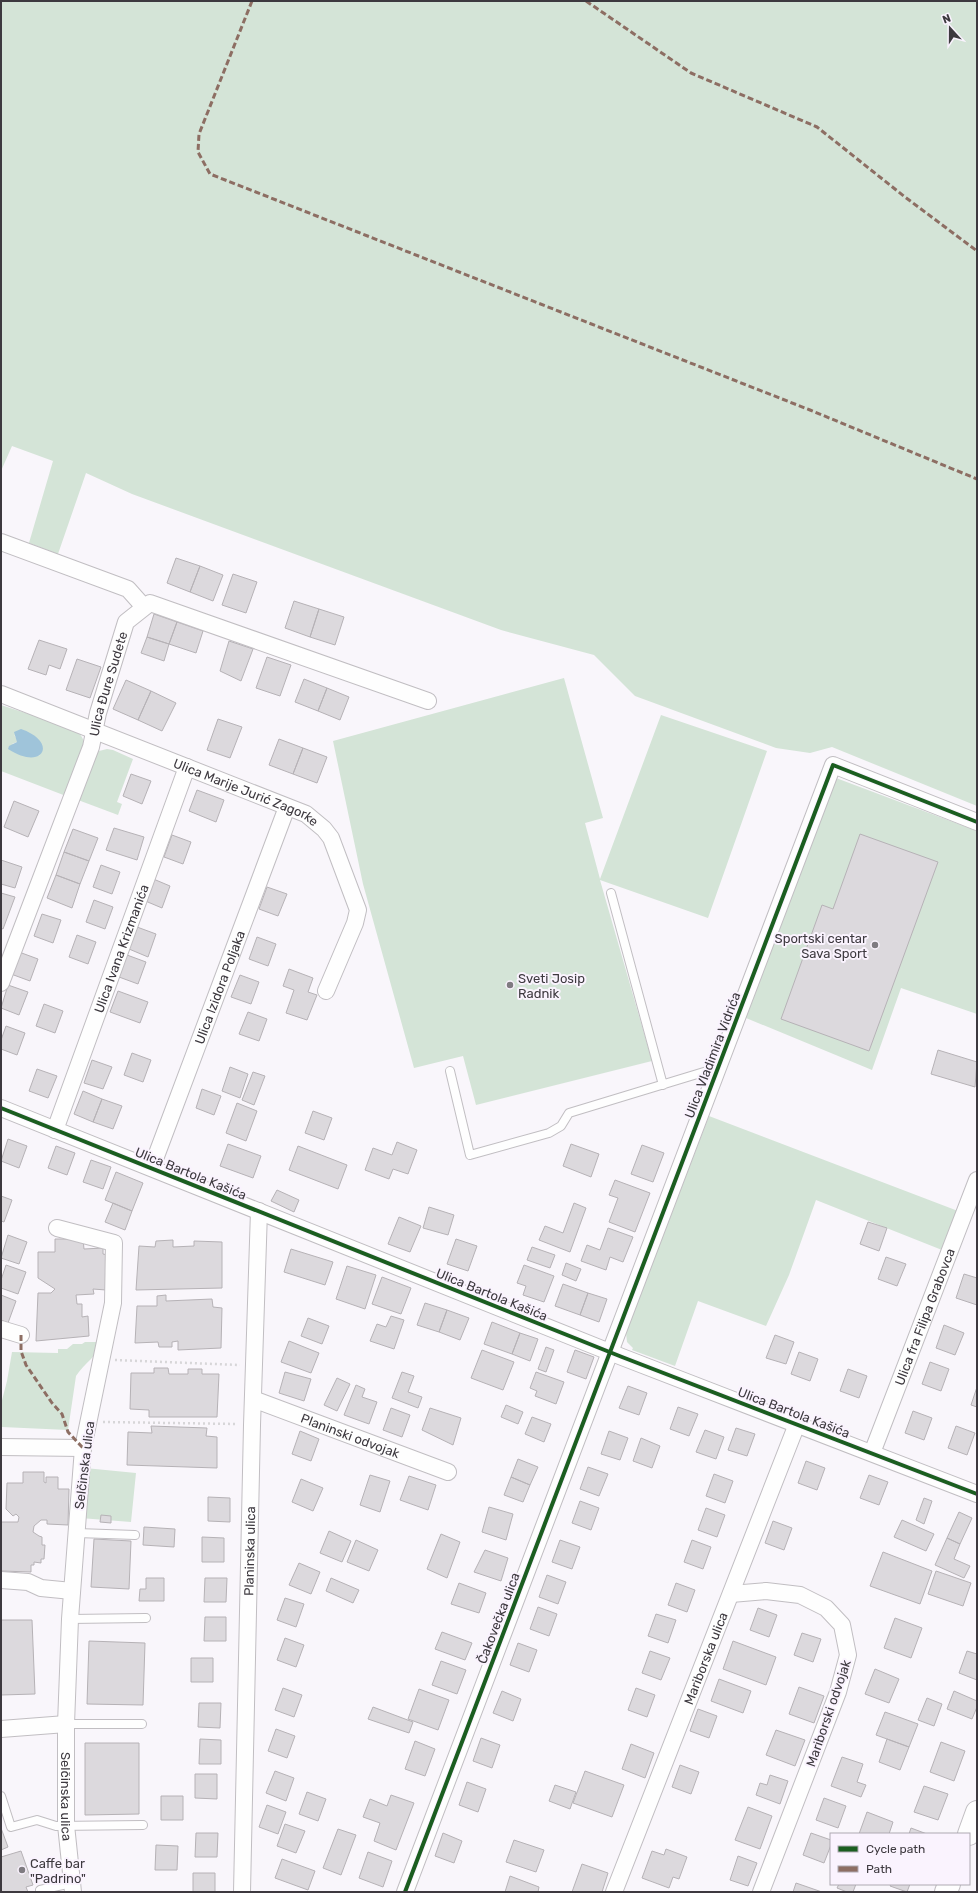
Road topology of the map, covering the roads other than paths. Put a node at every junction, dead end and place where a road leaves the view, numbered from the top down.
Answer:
1 (1, 542) edge
2 (144, 607) junction
3 (1, 694) edge
4 (428, 701) dead end
5 (95, 731) junction
6 (187, 767) junction
7 (287, 806) junction
8 (977, 822) edge
9 (611, 893) dead end
10 (1, 983) edge
11 (326, 991) dead end
12 (717, 1068) junction
13 (450, 1071) dead end
14 (663, 1085) junction
15 (1, 1108) edge
16 (55, 1130) junction
17 (152, 1167) junction
18 (977, 1180) edge
19 (260, 1211) junction
20 (57, 1228) dead end
21 (1, 1329) edge
22 (21, 1335) dead end
23 (610, 1352) junction
24 (253, 1399) junction
25 (797, 1424) junction
26 (1, 1447) edge
27 (83, 1448) junction
28 (872, 1453) junction
29 (448, 1472) dead end
30 (977, 1494) edge
31 (76, 1533) junction
32 (135, 1535) dead end
33 (1, 1580) edge
34 (72, 1591) junction
35 (731, 1594) junction
36 (146, 1618) dead end
37 (70, 1619) junction
38 (66, 1724) junction
39 (142, 1724) dead end
40 (1, 1729) edge
41 (1, 1796) edge
42 (977, 1812) edge
43 (66, 1825) junction
44 (143, 1825) dead end
45 (969, 1833) edge
46 (72, 1887) edge
47 (41, 1892) edge
48 (242, 1892) edge
49 (405, 1892) edge
50 (614, 1892) edge
51 (761, 1892) edge

1 - 2 street
2 - 4 street
2 - 5 street, Ulica Đure Sudete
3 - 5 street, Ulica Marije Jurić Zagorke
5 - 6 street, Ulica Marije Jurić Zagorke
5 - 10 street, Ulica Đure Sudete
6 - 7 street, Ulica Marije Jurić Zagorke
6 - 16 street, Ulica Ivana Krizmanića
7 - 11 street, Ulica Marije Jurić Zagorke
7 - 17 street, Ulica Izidora Poljaka
8 - 12 street, Ulica Vladimira Vidrića
9 - 14 lane
12 - 14 lane
12 - 23 street, Ulica Vladimira Vidrića
13 - 14 lane
15 - 16 street, Ulica Bartola Kašića
16 - 17 street, Ulica Bartola Kašića
17 - 19 street, Ulica Bartola Kašića
18 - 28 street, Ulica fra Filipa Grabovca
19 - 23 street, Ulica Bartola Kašića
19 - 24 street, Planinska ulica
20 - 27 street, Selčinska ulica
21 - 22 street
23 - 25 street, Ulica Bartola Kašića
23 - 49 street, Čakovečka ulica
24 - 29 street, Planinski odvojak
24 - 48 street, Planinska ulica
25 - 28 street, Ulica Bartola Kašića
25 - 35 street, Mariborska ulica
26 - 27 street
27 - 31 street, Selčinska ulica
28 - 30 street, Ulica Bartola Kašića
31 - 32 lane
31 - 34 street, Selčinska ulica
33 - 34 street
34 - 37 street, Selčinska ulica
35 - 50 street, Mariborska ulica
35 - 51 street, Mariborski odvojak
36 - 37 lane
37 - 38 street, Selčinska ulica
38 - 39 lane
38 - 40 street
38 - 43 street, Selčinska ulica
41 - 43 lane
42 - 45 main road
43 - 44 lane
43 - 46 street, Selčinska ulica
46 - 47 lane

